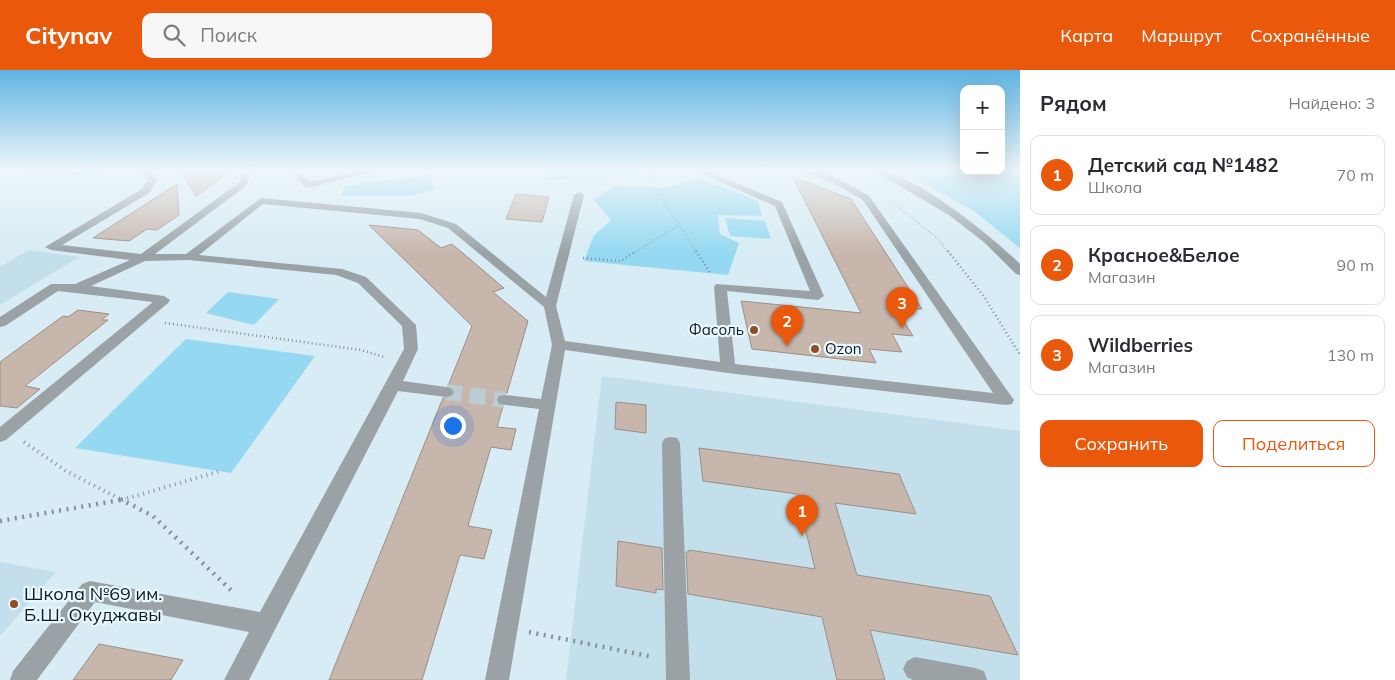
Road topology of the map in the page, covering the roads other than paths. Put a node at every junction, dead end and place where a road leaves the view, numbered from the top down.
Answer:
1 (135, 197) edge
2 (225, 197) edge
3 (302, 197) edge
4 (578, 197) edge
5 (763, 197) edge
6 (865, 197) edge
7 (929, 197) edge
8 (298, 205) junction
9 (189, 257) junction
10 (143, 258) junction
11 (1020, 271) edge
12 (76, 288) junction
13 (550, 306) junction
14 (0, 323) edge
15 (559, 345) junction
16 (728, 368) junction
17 (393, 385) junction
18 (446, 392) tunnel mouth
19 (505, 400) tunnel mouth
20 (1013, 401) edge
21 (549, 405) junction
22 (4, 434) edge
23 (671, 443) dead end
24 (266, 624) junction
25 (914, 669) dead end
26 (678, 671) edge
27 (22, 680) edge
28 (236, 680) edge
29 (497, 680) edge
30 (975, 680) edge

1 - 10 street
2 - 10 street
3 - 8 street
4 - 13 street
5 - 16 street
6 - 20 street
7 - 11 street
8 - 9 street
8 - 13 street
9 - 10 street
9 - 17 street
10 - 12 street
12 - 14 street
12 - 22 street
13 - 15 street
15 - 16 street
15 - 21 street
16 - 20 street
17 - 18 street
17 - 24 street
19 - 21 street
21 - 29 street
23 - 26 street
24 - 27 street
24 - 28 street
25 - 30 street

